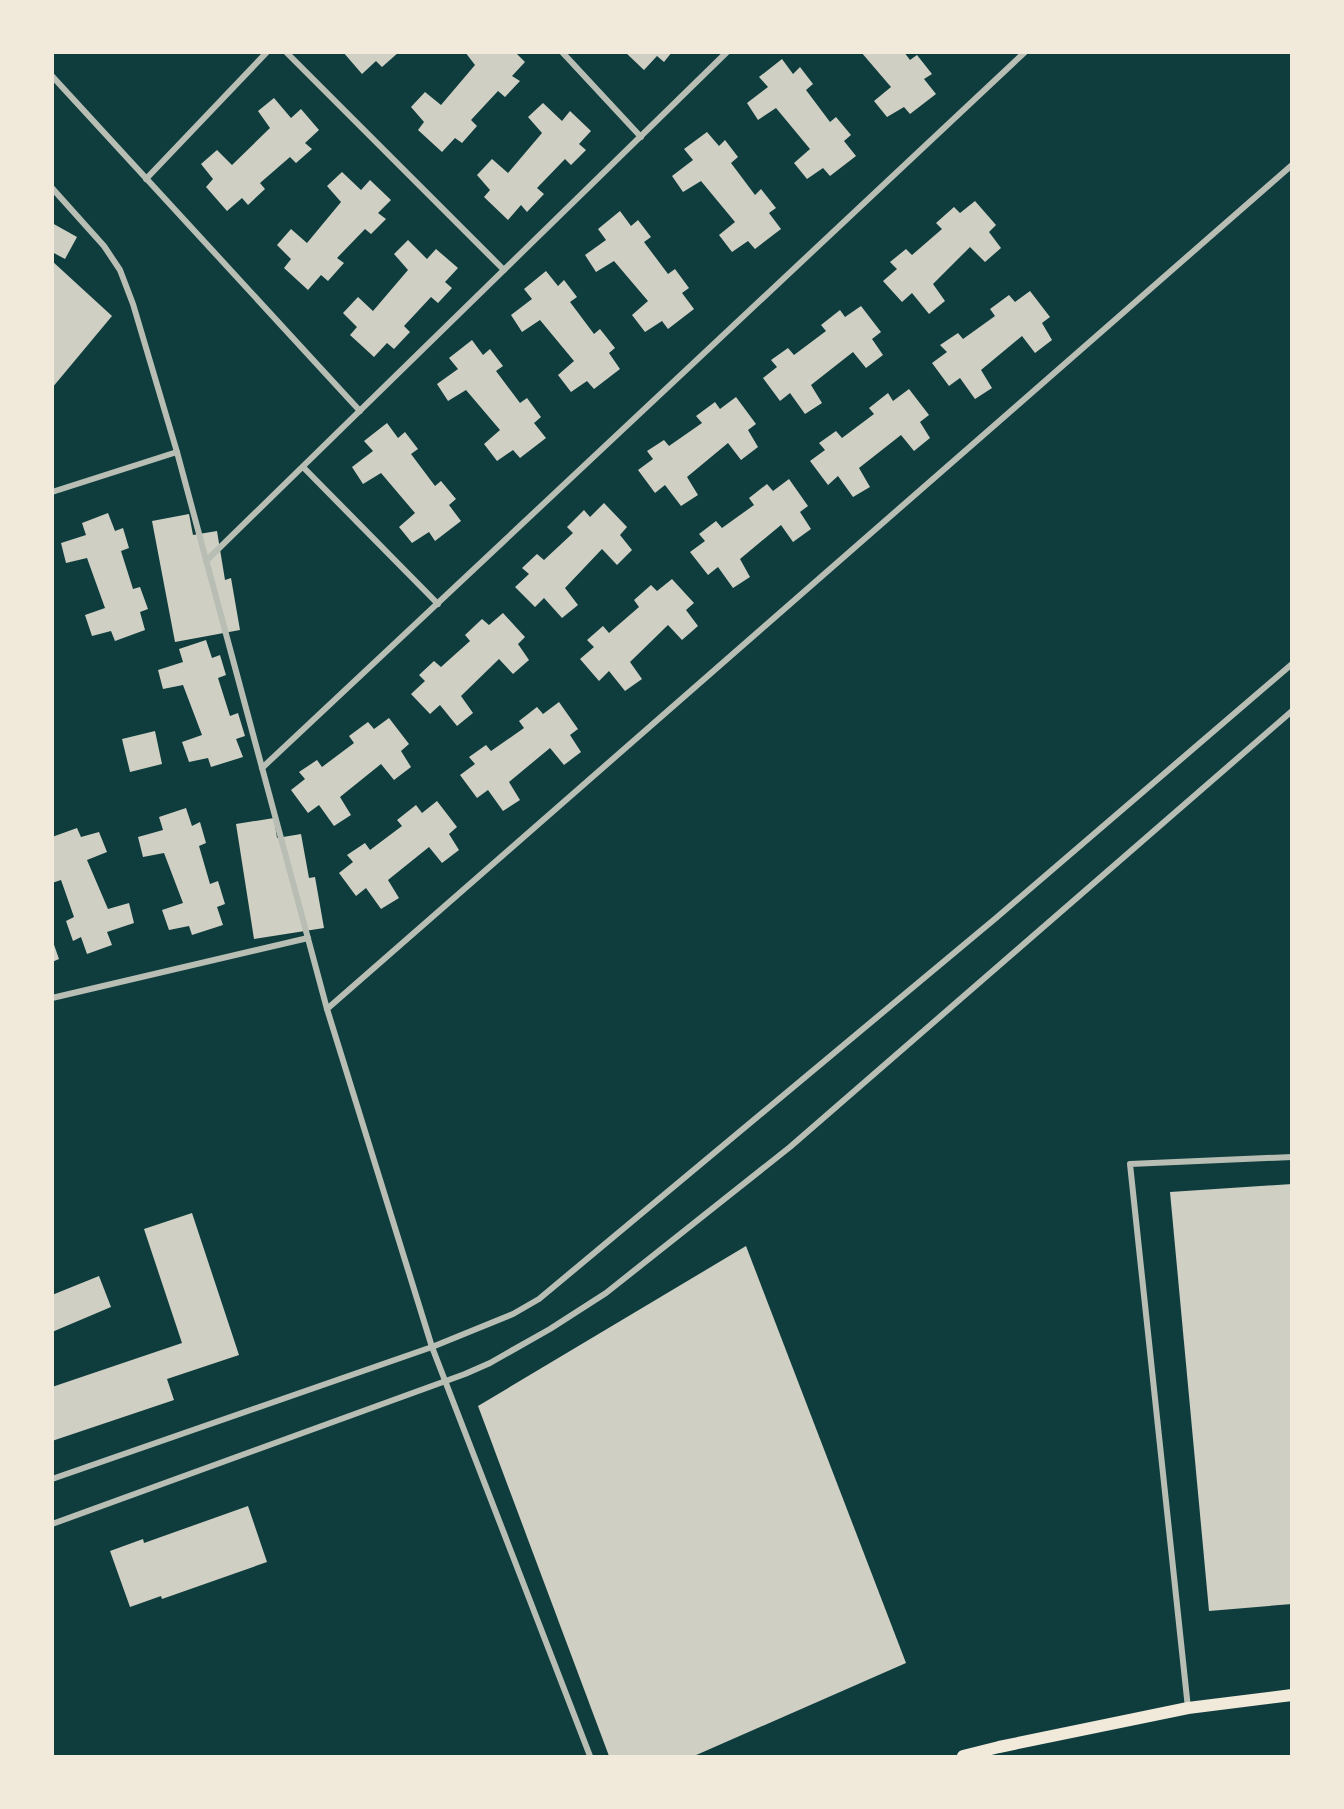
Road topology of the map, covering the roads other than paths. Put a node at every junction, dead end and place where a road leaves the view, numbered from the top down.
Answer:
1 (267, 52) edge
2 (286, 52) edge
3 (561, 52) edge
4 (728, 52) edge
5 (1025, 52) edge
6 (52, 76) edge
7 (641, 137) junction
8 (1292, 165) edge
9 (146, 179) junction
10 (52, 188) edge
11 (504, 270) junction
12 (360, 411) junction
13 (177, 452) junction
14 (303, 467) junction
15 (52, 492) edge
16 (207, 561) junction
17 (438, 604) junction
18 (1292, 664) edge
19 (1292, 711) edge
20 (262, 768) junction
21 (308, 938) junction
22 (52, 998) edge
23 (327, 1009) junction
24 (1292, 1156) edge
25 (432, 1347) junction
26 (447, 1381) junction
27 (52, 1479) edge
28 (52, 1524) edge
29 (1292, 1695) edge
30 (1188, 1708) junction
31 (590, 1756) edge
32 (963, 1756) edge

1 - 9 street
2 - 11 street
3 - 7 street
4 - 7 street
5 - 17 street
6 - 9 street
7 - 11 street
8 - 23 street
9 - 12 street
10 - 13 street
11 - 12 street
12 - 14 street
13 - 15 street
13 - 16 street
14 - 16 street
14 - 17 street
16 - 20 street
17 - 20 street
18 - 25 street
19 - 26 street
20 - 21 street
21 - 22 street
21 - 23 street
23 - 25 street
24 - 30 street
25 - 26 street
25 - 27 street
26 - 28 street
26 - 31 street
29 - 30 main road
30 - 32 main road

